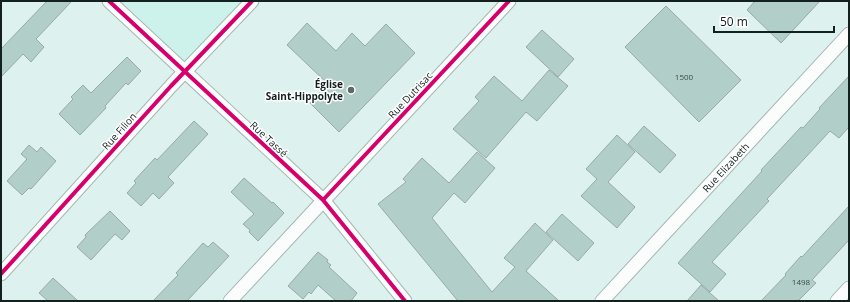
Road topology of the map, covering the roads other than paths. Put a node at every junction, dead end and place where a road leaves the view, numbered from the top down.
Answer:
1 (109, 1) edge
2 (252, 1) edge
3 (509, 1) edge
4 (849, 34) edge
5 (185, 71) junction
6 (323, 200) junction
7 (1, 274) edge
8 (849, 288) edge
9 (230, 301) edge
10 (405, 301) edge
11 (602, 301) edge
12 (837, 301) edge

1 - 5 street, Rue Tassé
2 - 5 street, Rue Filion
3 - 6 street, Rue Dutrisac
4 - 11 street, Rue Elizabeth
5 - 6 street, Rue Tassé
5 - 7 street, Rue Filion
6 - 9 street, Rue Dutrisac
6 - 10 street, Rue Tassé
8 - 12 street

